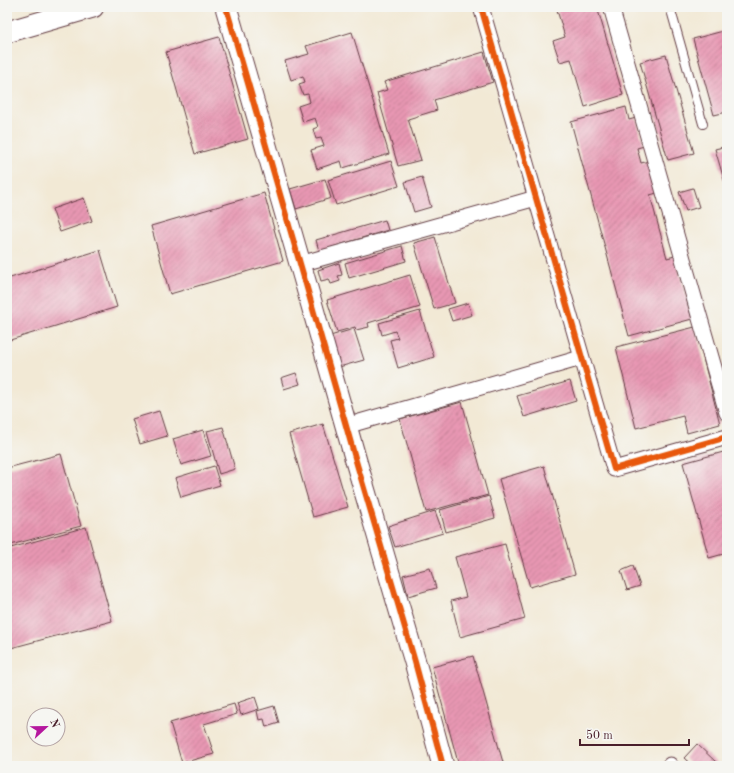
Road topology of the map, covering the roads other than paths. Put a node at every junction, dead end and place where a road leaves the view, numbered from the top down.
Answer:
1 (93, 7) edge
2 (226, 7) edge
3 (481, 7) edge
4 (611, 7) edge
5 (670, 7) edge
6 (7, 32) edge
7 (703, 124) dead end
8 (536, 198) junction
9 (300, 264) junction
10 (581, 358) junction
11 (727, 413) edge
12 (346, 426) junction
13 (727, 437) edge
14 (444, 766) edge

1 - 6 street
2 - 9 street
3 - 8 street
4 - 11 street
5 - 7 lane
8 - 9 street
8 - 10 street
9 - 12 street
10 - 12 street
10 - 13 street
12 - 14 street

